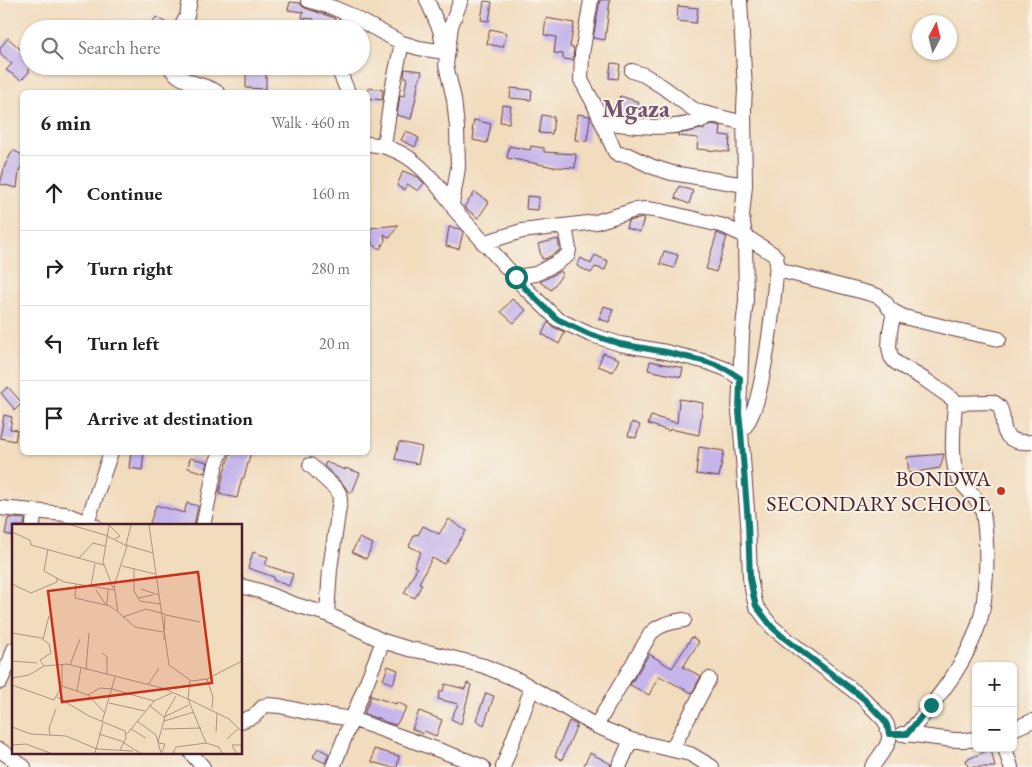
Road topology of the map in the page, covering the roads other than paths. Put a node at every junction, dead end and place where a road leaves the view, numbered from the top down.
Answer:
1 (190, 0) edge
2 (308, 0) edge
3 (427, 0) edge
4 (461, 0) edge
5 (591, 0) edge
6 (740, 0) edge
7 (185, 20) edge
8 (359, 20) edge
9 (370, 26) edge
10 (402, 43) junction
11 (445, 58) junction
12 (632, 70) dead end
13 (176, 75) edge
14 (341, 75) edge
15 (212, 90) edge
16 (347, 90) edge
17 (711, 115) junction
18 (602, 122) junction
19 (744, 123) junction
20 (376, 145) edge
21 (745, 185) junction
22 (452, 204) junction
23 (565, 226) junction
24 (744, 236) junction
25 (483, 242) junction
26 (777, 263) junction
27 (516, 277) junction
28 (894, 312) junction
29 (999, 339) dead end
30 (740, 378) junction
31 (954, 403) junction
32 (741, 432) junction
33 (1032, 442) edge
34 (110, 455) edge
35 (220, 455) edge
36 (310, 465) dead end
37 (0, 508) edge
38 (34, 511) junction
39 (33, 524) edge
40 (91, 524) edge
41 (202, 524) edge
42 (242, 586) edge
43 (327, 614) junction
44 (684, 620) dead end
45 (383, 641) junction
46 (12, 658) edge
47 (710, 679) dead end
48 (0, 682) edge
49 (532, 688) junction
50 (352, 719) junction
51 (242, 721) edge
52 (1032, 721) edge
53 (596, 726) junction
54 (1017, 727) edge
55 (889, 734) junction
56 (907, 734) junction
57 (631, 740) junction
58 (972, 740) edge
59 (672, 749) junction
60 (0, 750) edge
61 (1006, 752) edge
62 (192, 754) edge
63 (24, 767) edge
64 (203, 767) edge
65 (333, 767) edge
66 (483, 767) edge
67 (503, 767) edge
68 (620, 767) edge
69 (712, 767) edge
70 (872, 767) edge
71 (1010, 767) edge

1 - 7 street
2 - 8 street
3 - 11 street
4 - 11 street
5 - 18 street
6 - 19 street
9 - 10 street
10 - 11 street
10 - 20 street
11 - 22 street
12 - 17 street
13 - 15 street
14 - 16 street
17 - 18 street
17 - 19 street
18 - 21 street
19 - 21 street
20 - 22 street
21 - 24 street
22 - 25 street
23 - 24 street
23 - 25 street
23 - 27 street
24 - 26 street
24 - 30 street
25 - 27 street
26 - 28 street
26 - 32 street
27 - 30 street
28 - 29 street
28 - 31 street
30 - 32 street
31 - 33 street
31 - 56 street
32 - 55 street
34 - 40 street
35 - 41 street
36 - 43 street
37 - 38 street
38 - 39 street
38 - 40 street
42 - 43 street
43 - 45 street
44 - 53 street
45 - 49 street
45 - 50 street
46 - 48 street
47 - 59 street
49 - 53 street
49 - 67 street
50 - 51 street
50 - 65 street
50 - 66 street
52 - 54 street
53 - 57 street
55 - 56 street
55 - 70 street
56 - 58 street
57 - 59 street
57 - 68 street
59 - 69 street
60 - 63 street
61 - 71 street
62 - 64 street

